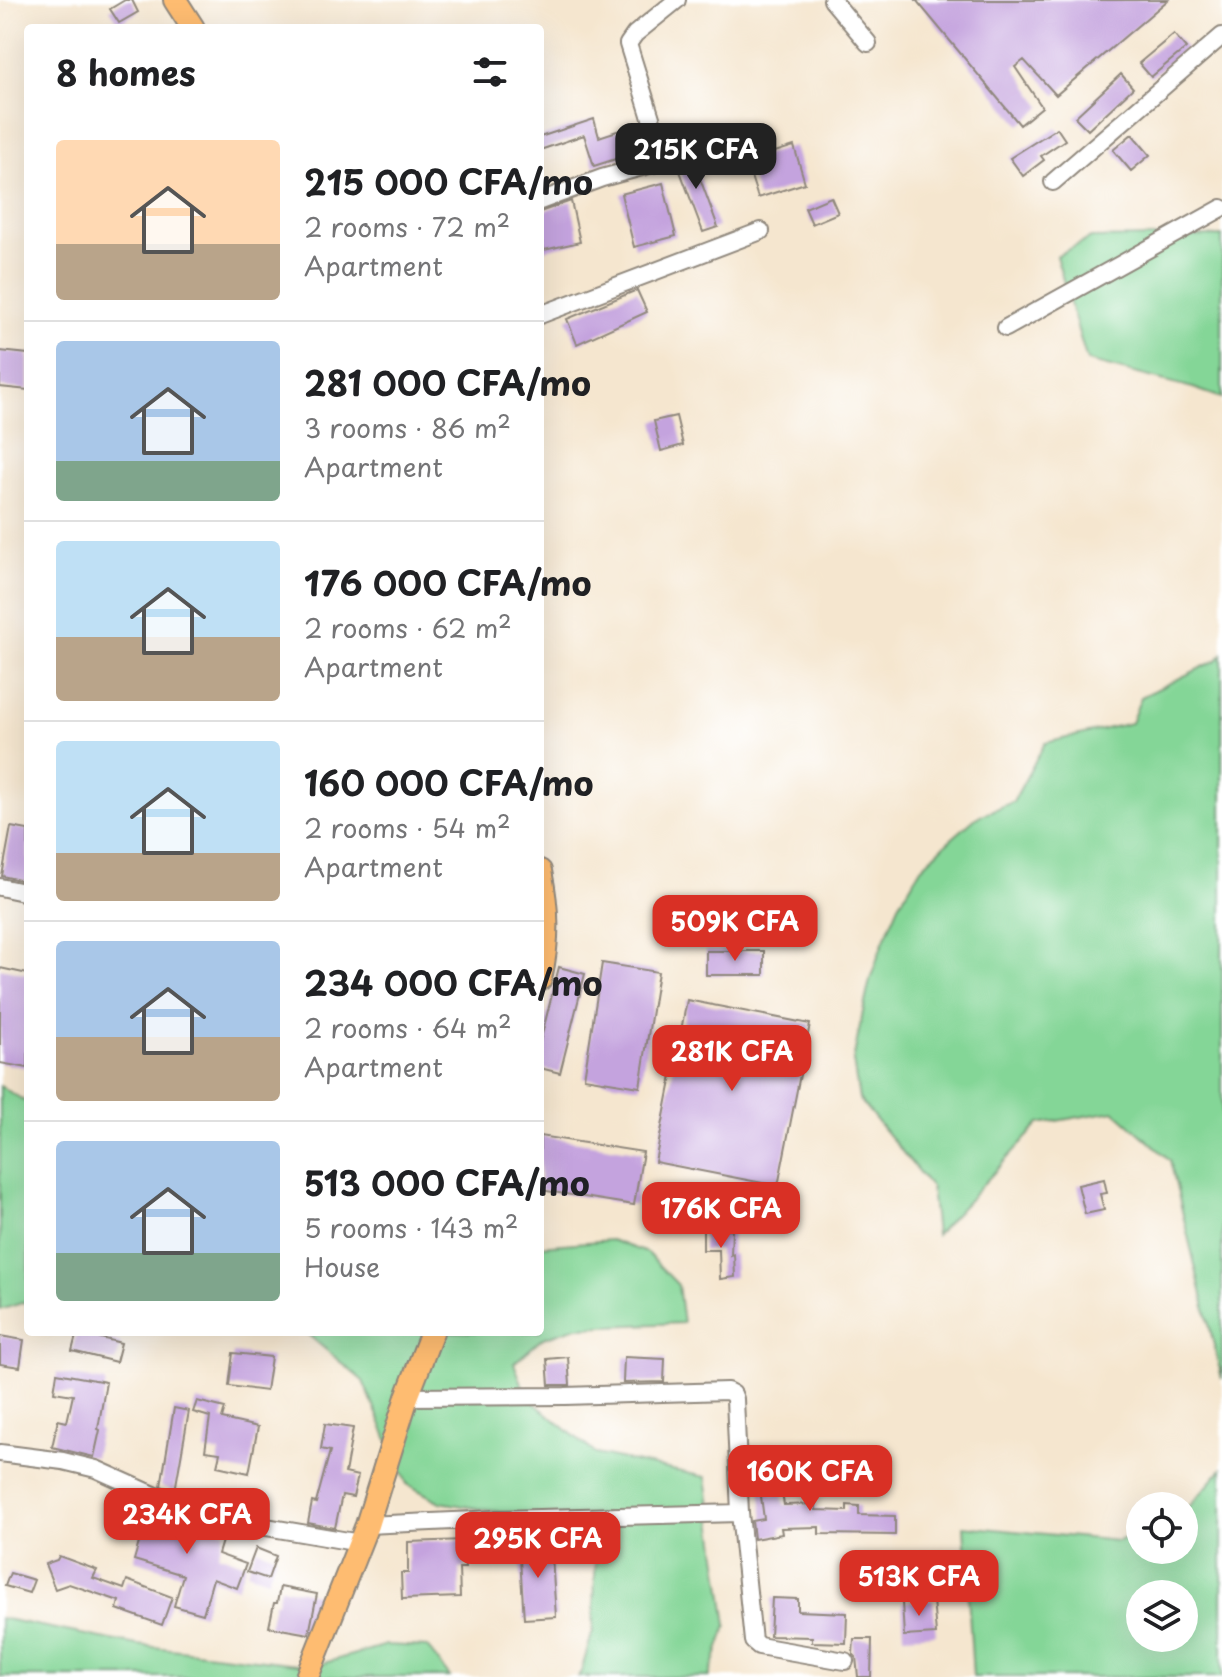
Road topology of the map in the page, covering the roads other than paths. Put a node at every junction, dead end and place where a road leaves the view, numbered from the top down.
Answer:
1 (175, 0) edge
2 (677, 0) edge
3 (832, 0) edge
4 (190, 24) edge
5 (1222, 36) edge
6 (868, 43) dead end
7 (1053, 182) dead end
8 (544, 200) edge
9 (1222, 208) edge
10 (761, 231) dead end
11 (544, 313) edge
12 (1006, 328) dead end
13 (0, 887) edge
14 (544, 890) edge
15 (24, 892) edge
16 (544, 960) edge
17 (430, 1336) edge
18 (407, 1397) junction
19 (0, 1453) edge
20 (740, 1513) junction
21 (364, 1534) junction
22 (845, 1661) dead end
23 (307, 1677) edge

1 - 4 main road
2 - 8 street
3 - 6 street
5 - 7 street
9 - 12 street
10 - 11 street
13 - 15 street
14 - 16 main road
17 - 18 main road
18 - 20 street
18 - 21 main road
19 - 21 street
20 - 21 street
20 - 22 street
21 - 23 main road

